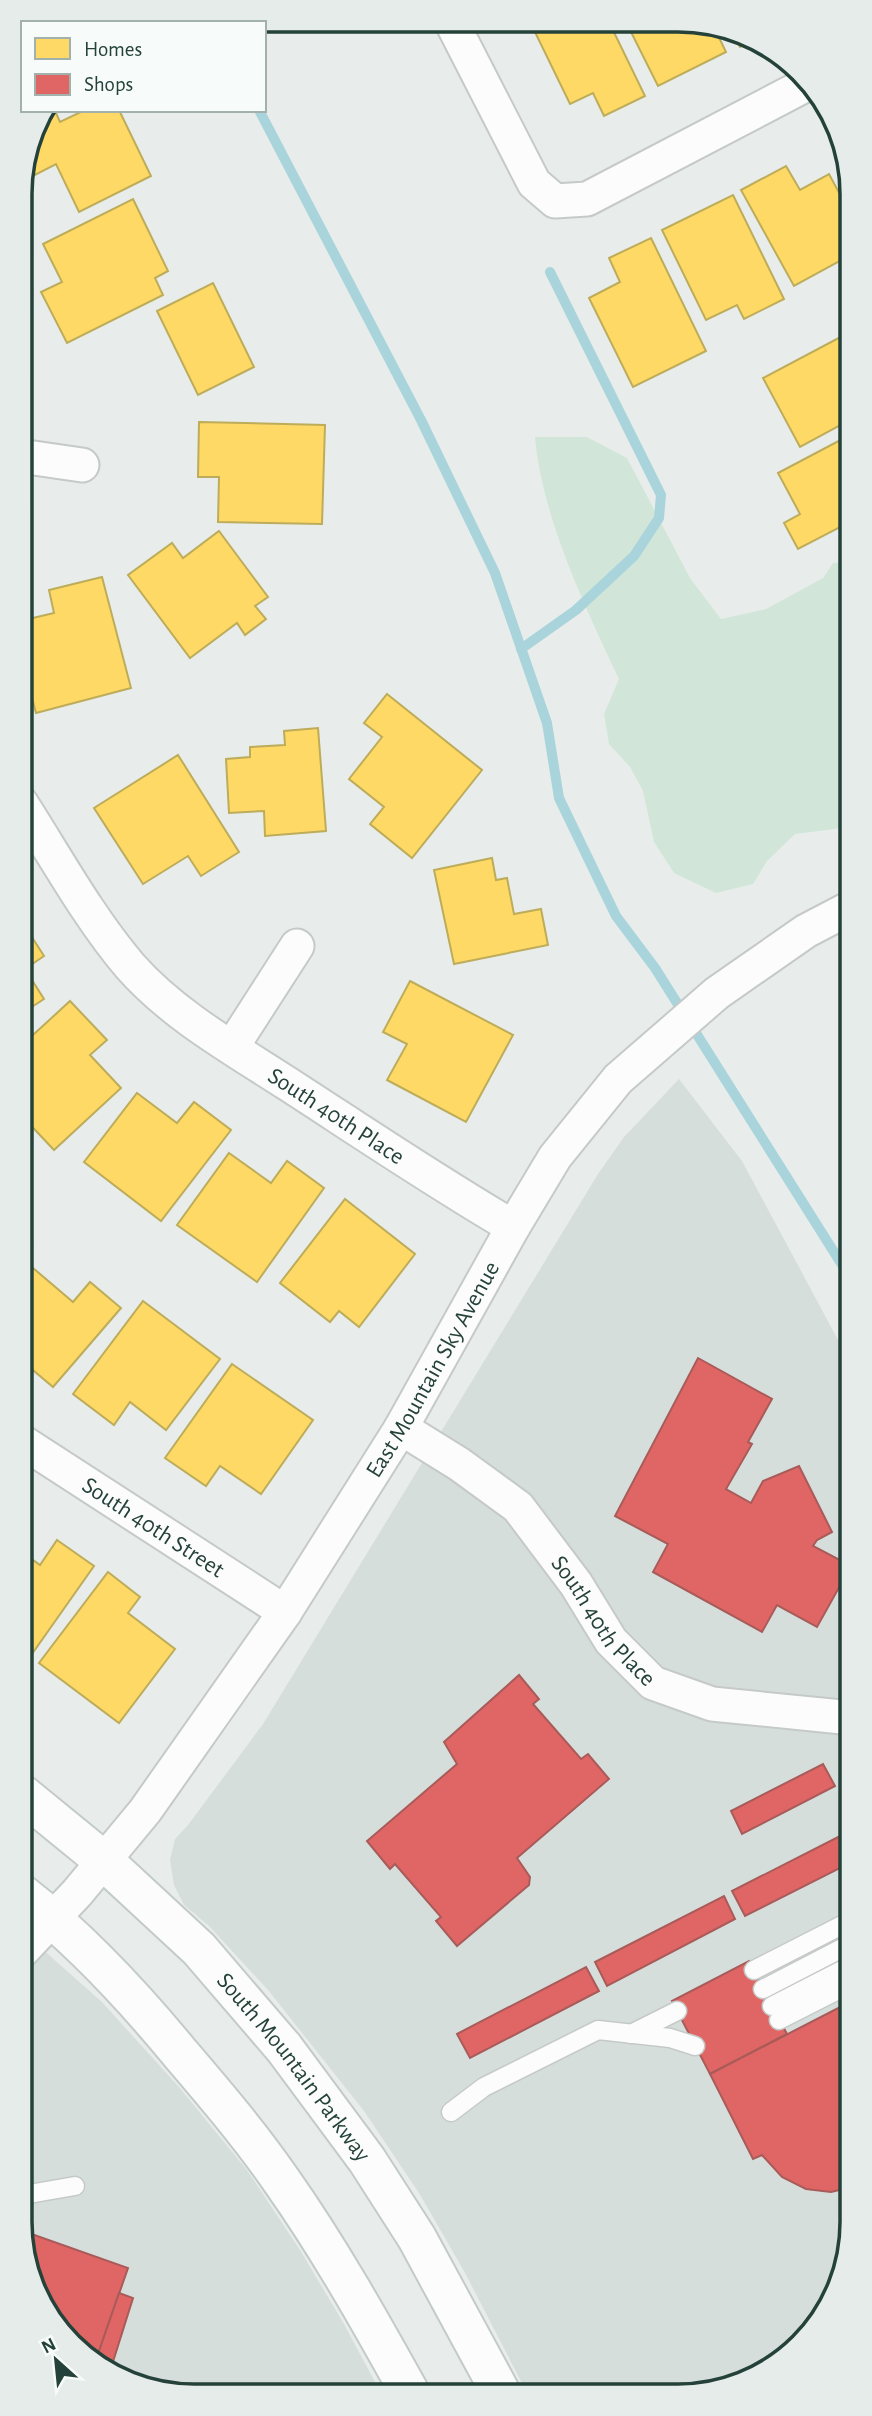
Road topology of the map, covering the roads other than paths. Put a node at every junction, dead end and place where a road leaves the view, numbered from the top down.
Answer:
1 (457, 32) edge
2 (800, 87) edge
3 (32, 458) edge
4 (82, 465) dead end
5 (32, 821) edge
6 (840, 913) edge
7 (297, 946) dead end
8 (232, 1047) junction
9 (513, 1227) junction
10 (401, 1428) junction
11 (32, 1448) edge
12 (285, 1612) junction
13 (840, 1717) edge
14 (32, 1802) edge
15 (104, 1861) junction
16 (32, 1897) edge
17 (66, 1906) junction
18 (840, 1926) edge
19 (32, 1941) edge
20 (840, 1949) edge
21 (754, 1970) dead end
22 (840, 1973) edge
23 (840, 1988) edge
24 (763, 1989) dead end
25 (677, 2011) dead end
26 (631, 2034) junction
27 (695, 2046) dead end
28 (450, 2112) dead end
29 (75, 2186) dead end
30 (32, 2193) edge
31 (405, 2384) edge
32 (496, 2384) edge

1 - 2 street
3 - 4 street
5 - 8 street, South 40th Place
6 - 9 street, East Mountain Sky Avenue
7 - 8 street
8 - 9 street, South 40th Place
9 - 10 street, East Mountain Sky Avenue
10 - 12 street, East Mountain Sky Avenue
10 - 13 street, South 40th Place
11 - 12 street, South 40th Street
12 - 15 street, East Mountain Sky Avenue
14 - 15 street, South Mountain Parkway
15 - 17 street, East Mountain Sky Avenue
15 - 32 street, South Mountain Parkway
16 - 17 street
17 - 19 street, East Mountain Sky Avenue
17 - 31 street
18 - 21 lane
20 - 24 lane
22 - 23 lane
25 - 26 lane
26 - 27 lane
26 - 28 lane
29 - 30 lane

